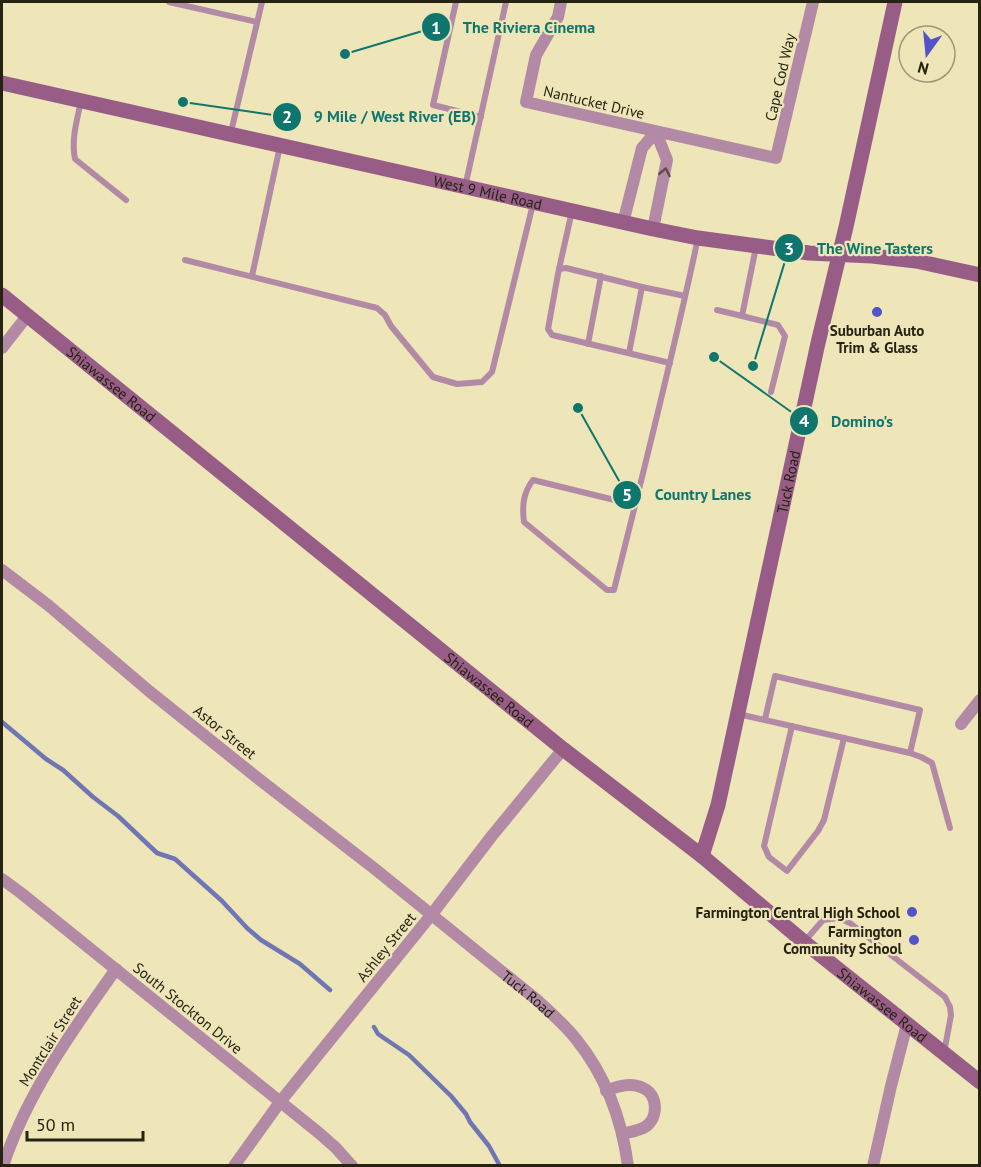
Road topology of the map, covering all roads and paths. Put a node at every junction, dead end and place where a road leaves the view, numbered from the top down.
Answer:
1 (169, 2) edge
2 (262, 2) edge
3 (456, 2) edge
4 (506, 2) edge
5 (561, 2) edge
6 (813, 2) edge
7 (895, 2) edge
8 (257, 22) junction
9 (2, 82) edge
10 (81, 101) junction
11 (481, 117) junction
12 (656, 132) junction
13 (231, 134) junction
14 (280, 145) junction
15 (776, 158) joint
16 (465, 187) junction
17 (126, 200) dead end
18 (533, 203) junction
19 (572, 211) junction
20 (623, 223) junction
21 (653, 229) junction
22 (698, 238) junction
23 (756, 246) junction
24 (840, 255) junction
25 (185, 260) dead end
26 (559, 269) junction
27 (980, 274) edge
28 (252, 276) junction
29 (601, 276) junction
30 (642, 287) junction
31 (2, 295) edge
32 (685, 296) junction
33 (717, 310) dead end
34 (27, 316) junction
35 (742, 316) junction
36 (588, 344) junction
37 (2, 348) edge
38 (629, 354) junction
39 (670, 363) junction
40 (771, 392) dead end
41 (635, 505) junction
42 (2, 570) edge
43 (980, 700) edge
44 (738, 714) junction
45 (765, 719) junction
46 (961, 724) dead end
47 (792, 726) junction
48 (844, 738) junction
49 (563, 749) junction
50 (910, 753) junction
51 (950, 828) dead end
52 (702, 856) junction
53 (2, 879) edge
54 (432, 914) junction
55 (804, 942) junction
56 (116, 969) junction
57 (908, 1024) junction
58 (944, 1054) junction
59 (980, 1082) edge
60 (606, 1091) junction
61 (280, 1102) junction
62 (622, 1134) junction
63 (3, 1166) edge
64 (234, 1166) edge
65 (352, 1166) edge
66 (628, 1166) edge
67 (873, 1166) edge

1 - 8 lane
2 - 8 lane
3 - 11 lane
4 - 11 lane
5 - 12 street, Nantucket Drive
6 - 15 street, Cape Cod Way
7 - 24 street, Tuck Road
8 - 13 lane
9 - 10 street, West 9 Mile Road
10 - 13 street, West 9 Mile Road
10 - 17 lane
11 - 16 lane
12 - 15 street, Nantucket Drive
12 - 20 street, Nantucket Drive
21 -> 12 street, Nantucket Drive
13 - 14 street, West 9 Mile Road
14 - 16 street, West 9 Mile Road
14 - 28 lane
16 - 18 street, West 9 Mile Road
18 - 19 street, West 9 Mile Road
18 - 28 lane
19 - 20 street, West 9 Mile Road
19 - 26 lane
20 - 21 street, West 9 Mile Road
21 - 22 street, West 9 Mile Road
22 - 23 street, West 9 Mile Road
22 - 32 lane
23 - 24 street, West 9 Mile Road
23 - 35 lane
24 - 27 street, West 9 Mile Road
24 - 44 street, Tuck Road
25 - 28 lane
26 - 29 lane
26 - 36 lane
29 - 30 lane
29 - 36 lane
30 - 32 lane
30 - 38 lane
31 - 34 street, Shiawassee Road
32 - 39 lane
33 - 35 lane
34 - 37 street
34 - 49 street, Shiawassee Road
35 - 40 lane
36 - 38 lane
38 - 39 lane
39 - 41 lane
41 - 41 lane
42 - 54 street, Astor Street
43 - 46 street
44 - 45 lane
44 - 52 street, Tuck Road
45 - 47 lane
45 - 50 lane
47 - 48 lane
47 - 48 lane
48 - 50 lane
49 - 52 street, Shiawassee Road
49 - 54 street, Ashley Street
50 - 51 lane
52 - 55 street, Shiawassee Road
53 - 56 street, South Stockton Drive
54 - 60 street, Tuck Road
54 - 61 street, Ashley Street
55 - 57 street, Shiawassee Road
55 - 58 lane
56 - 61 street, South Stockton Drive
56 - 63 street, Montclair Street
57 - 58 street, Shiawassee Road
57 - 67 street
58 - 59 street, Shiawassee Road
60 - 62 street, Tuck Road
60 - 62 street
61 - 64 street, Ashley Street
61 - 65 street, South Stockton Drive
62 - 66 street, Tuck Road

